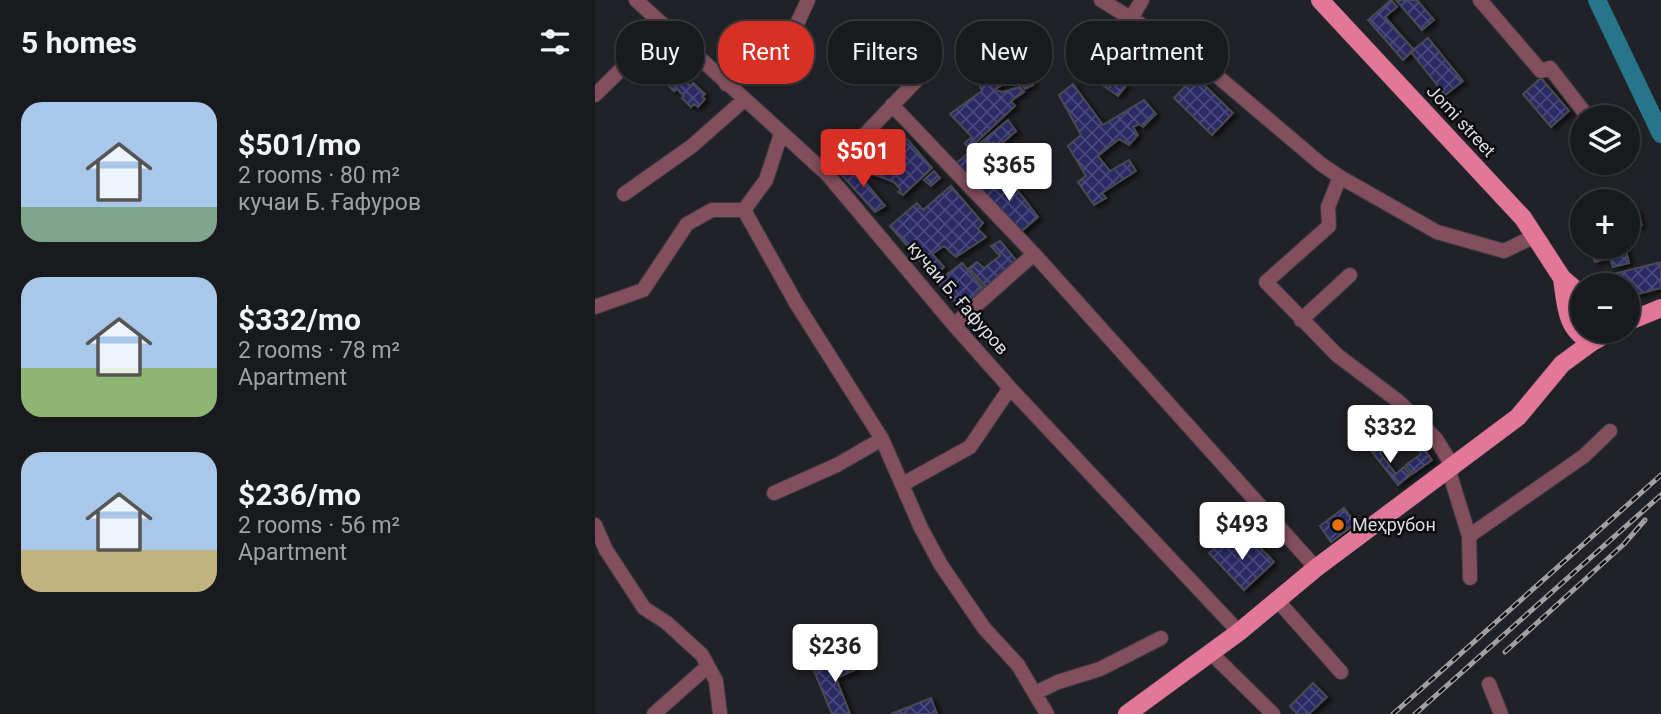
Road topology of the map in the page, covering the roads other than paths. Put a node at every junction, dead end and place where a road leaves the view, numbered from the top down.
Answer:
1 (637, 0) edge
2 (808, 0) edge
3 (1101, 0) edge
4 (1142, 0) edge
5 (1320, 0) edge
6 (1481, 0) edge
7 (1132, 18) junction
8 (660, 21) edge
9 (798, 21) edge
10 (704, 63) edge
11 (616, 74) edge
12 (718, 76) edge
13 (726, 84) edge
14 (912, 84) edge
15 (595, 95) edge
16 (744, 100) junction
17 (892, 105) junction
18 (1579, 105) edge
19 (781, 134) junction
20 (827, 174) junction
21 (1340, 177) junction
22 (624, 194) dead end
23 (744, 211) junction
24 (1535, 236) junction
25 (1034, 254) junction
26 (1350, 275) dead end
27 (1562, 278) junction
28 (1570, 285) edge
29 (1570, 301) edge
30 (595, 307) edge
31 (1661, 308) edge
32 (1640, 316) edge
33 (1301, 320) junction
34 (954, 325) junction
35 (1570, 333) edge
36 (1586, 343) edge
37 (1562, 364) junction
38 (1010, 388) junction
39 (1610, 431) dead end
40 (882, 439) junction
41 (1450, 467) junction
42 (903, 484) junction
43 (774, 493) dead end
44 (595, 524) edge
45 (1469, 536) junction
46 (601, 555) edge
47 (1316, 568) junction
48 (1470, 578) dead end
49 (1277, 600) junction
50 (1239, 632) junction
51 (1161, 638) dead end
52 (1211, 653) junction
53 (708, 666) junction
54 (1341, 671) dead end
55 (1489, 684) dead end
56 (1035, 693) junction
57 (655, 714) edge
58 (720, 714) edge
59 (1047, 714) edge
60 (1127, 714) edge
61 (1273, 714) edge
62 (1501, 714) edge

1 - 8 street, кучаи Б. Ғафуров
2 - 9 street
3 - 7 street
4 - 7 street
5 - 24 main road, Jomi street
6 - 18 street
7 - 21 street
10 - 12 street, кучаи Б. Ғафуров
11 - 15 street
13 - 16 street, кучаи Б. Ғафуров
14 - 17 street
16 - 19 street, кучаи Б. Ғафуров
16 - 22 street
17 - 20 street
17 - 25 street
19 - 20 street, кучаи Б. Ғафуров
19 - 23 street
20 - 34 street, кучаи Б. Ғафуров
21 - 24 street
21 - 33 street
23 - 30 street
23 - 40 street
24 - 27 main road, Jomi street
25 - 34 street
25 - 47 street
26 - 33 street
27 - 28 main road, Jomi street
27 - 29 main road, Jomi street
31 - 32 main road
33 - 41 street
34 - 38 street, кучаи Б. Ғафуров
35 - 37 main road, Jomi street
36 - 37 main road
37 - 41 main road
38 - 42 street
38 - 50 street, кучаи Б. Ғафуров
39 - 45 street
40 - 42 street
40 - 43 street
41 - 45 street
41 - 47 main road
42 - 56 street
44 - 46 street
45 - 48 street
46 - 53 street
47 - 49 main road
49 - 50 main road
49 - 54 street
50 - 52 main road
51 - 56 street
52 - 60 main road
52 - 61 street
53 - 57 street
53 - 58 street
55 - 62 street
56 - 59 street

